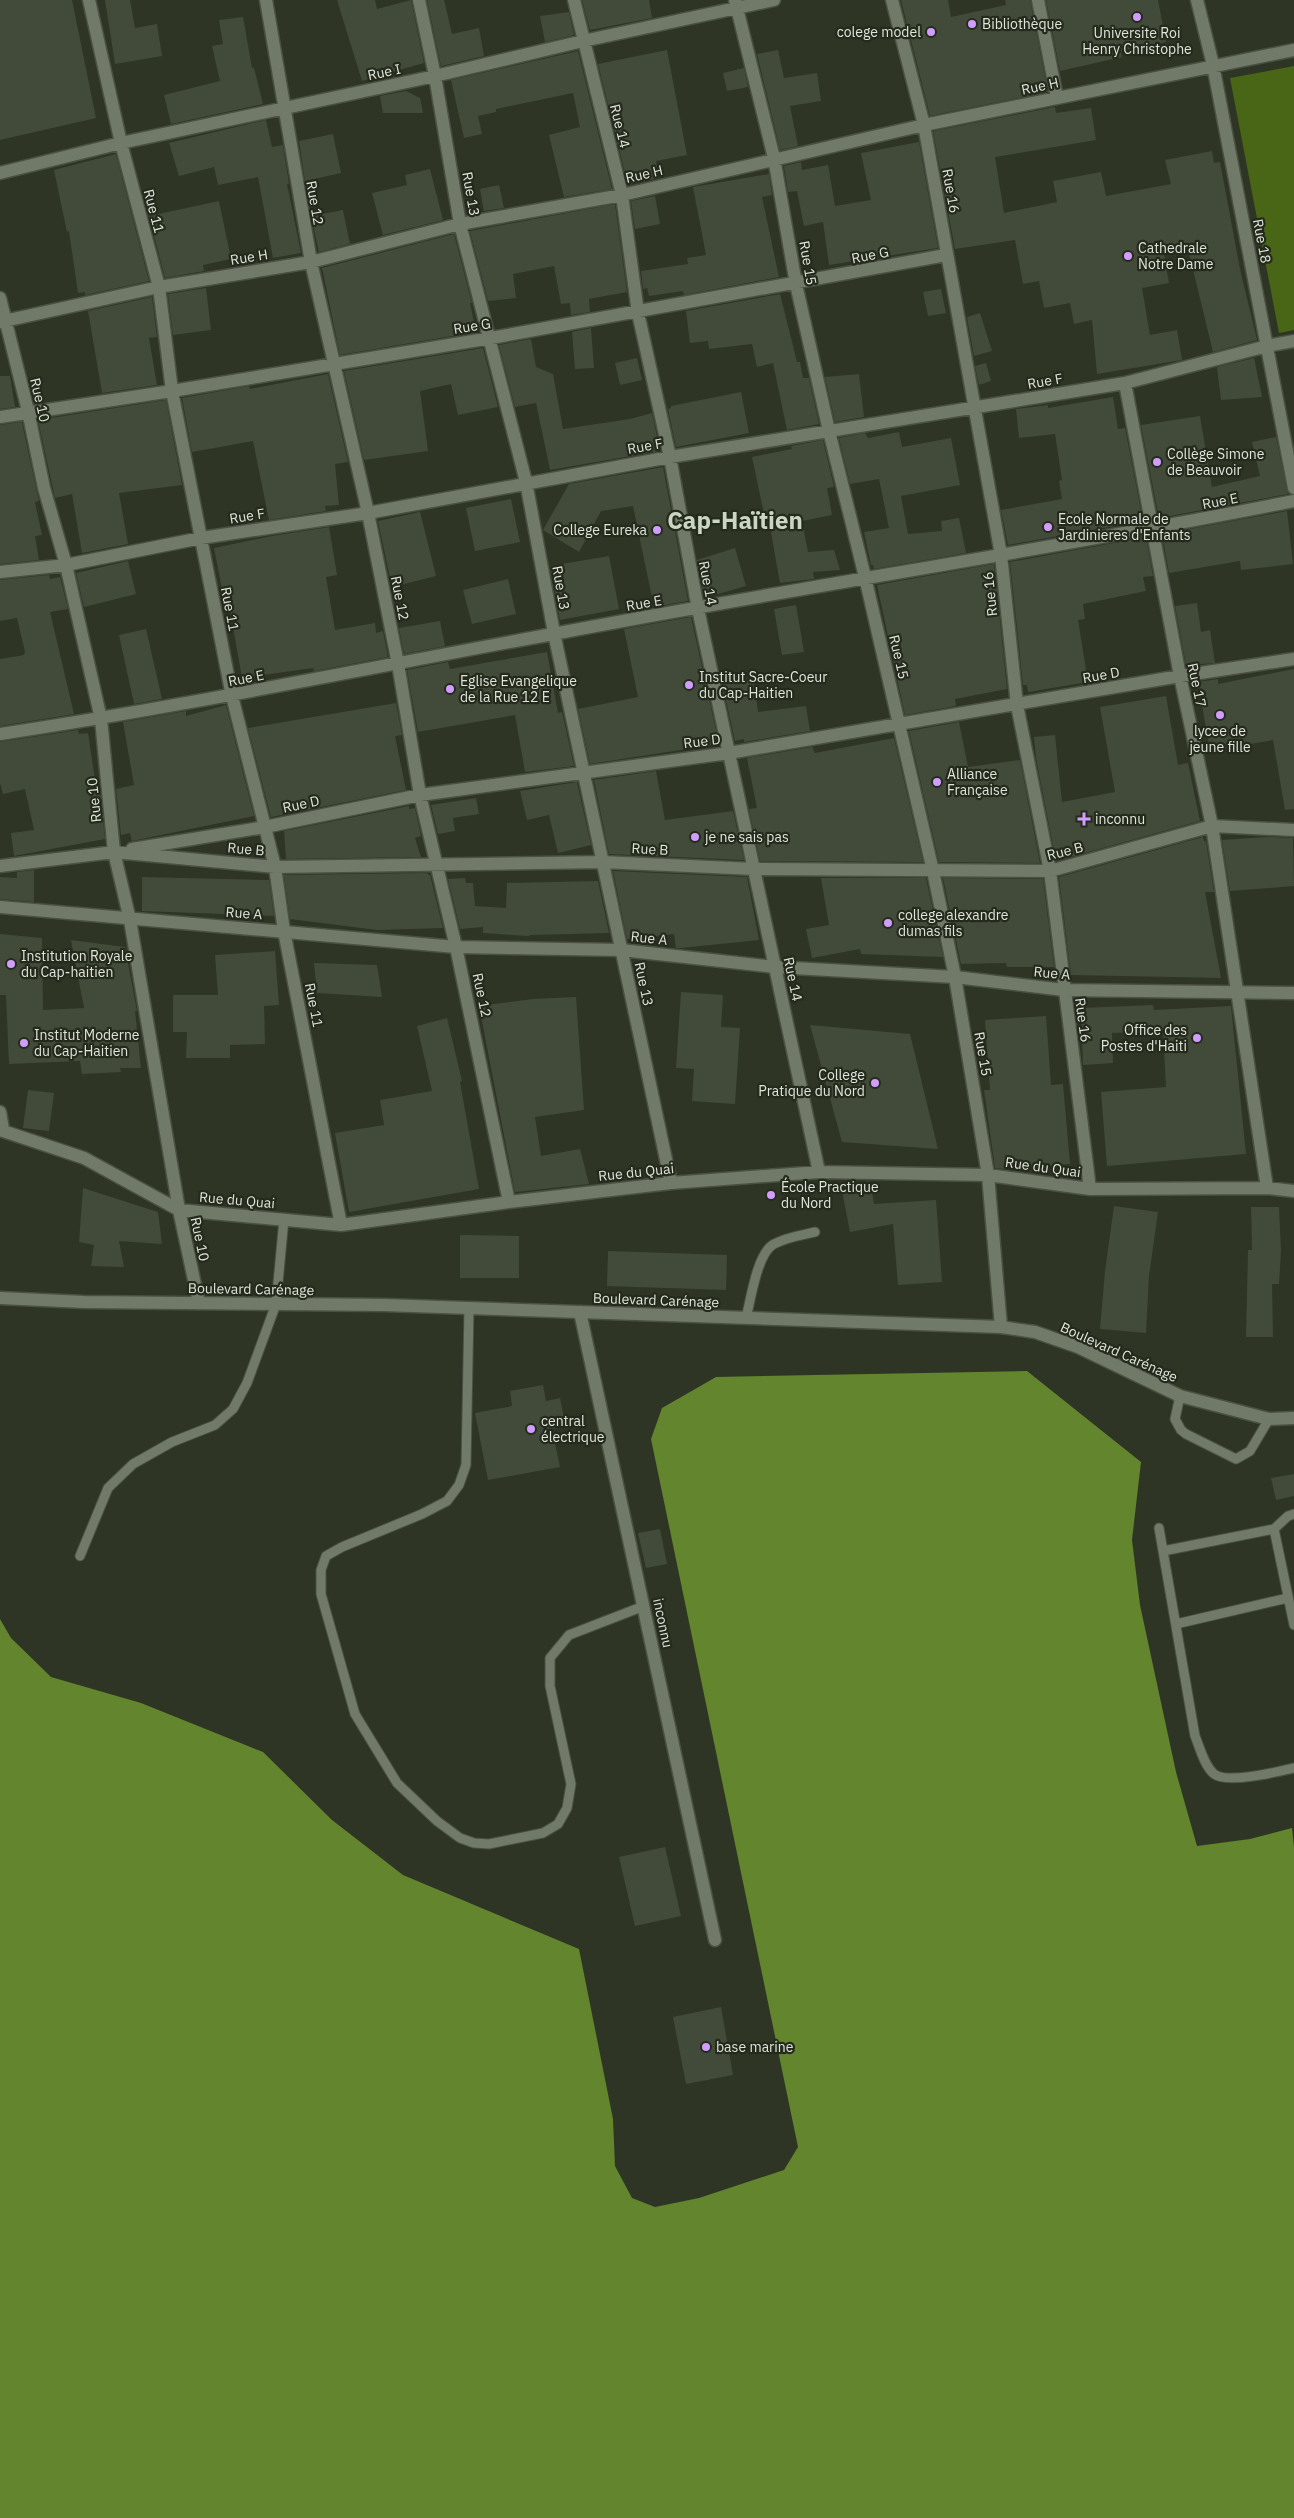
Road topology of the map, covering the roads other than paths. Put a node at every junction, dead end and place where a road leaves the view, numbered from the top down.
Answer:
1 (89, 0) edge
2 (266, 0) edge
3 (419, 0) edge
4 (574, 0) edge
5 (774, 0) edge
6 (892, 0) edge
7 (1038, 0) edge
8 (1197, 0) edge
9 (736, 4) edge
10 (583, 41) junction
11 (1294, 50) edge
12 (1213, 65) junction
13 (435, 76) junction
14 (1057, 98) junction
15 (284, 107) junction
16 (924, 125) junction
17 (121, 143) junction
18 (774, 158) junction
19 (0, 173) edge
20 (622, 195) junction
21 (460, 224) junction
22 (946, 255) junction
23 (311, 262) junction
24 (796, 284) junction
25 (159, 287) junction
26 (0, 298) edge
27 (638, 313) junction
28 (2, 321) edge
29 (491, 338) junction
30 (1294, 341) edge
31 (1267, 346) junction
32 (332, 364) junction
33 (1125, 383) junction
34 (172, 391) junction
35 (975, 409) junction
36 (28, 411) junction
37 (0, 417) edge
38 (828, 432) junction
39 (670, 457) junction
40 (526, 482) junction
41 (1294, 488) edge
42 (1294, 501) edge
43 (368, 513) junction
44 (1152, 529) junction
45 (200, 538) junction
46 (1001, 555) junction
47 (66, 565) junction
48 (0, 572) edge
49 (865, 577) junction
50 (698, 608) junction
51 (554, 634) junction
52 (1294, 660) edge
53 (398, 664) junction
54 (1180, 676) junction
55 (232, 696) junction
56 (1017, 704) junction
57 (101, 718) junction
58 (899, 725) junction
59 (0, 734) edge
60 (729, 753) junction
61 (583, 772) junction
62 (420, 795) junction
63 (1212, 826) junction
64 (265, 827) junction
65 (1294, 830) edge
66 (114, 852) junction
67 (602, 862) junction
68 (0, 866) edge
69 (438, 866) junction
70 (274, 867) junction
71 (754, 869) junction
72 (933, 871) junction
73 (1050, 871) junction
74 (0, 907) edge
75 (130, 920) junction
76 (284, 930) junction
77 (456, 947) junction
78 (621, 950) junction
79 (774, 967) junction
80 (955, 977) junction
81 (1064, 990) junction
82 (1239, 993) junction
83 (1294, 993) edge
84 (0, 1112) edge
85 (1, 1129) edge
86 (819, 1172) junction
87 (988, 1175) junction
88 (671, 1183) junction
89 (1267, 1188) junction
90 (1090, 1189) junction
91 (1294, 1191) edge
92 (509, 1202) junction
93 (179, 1210) junction
94 (284, 1219) junction
95 (341, 1225) junction
96 (815, 1232) dead end
97 (0, 1298) edge
98 (199, 1303) junction
99 (276, 1304) junction
100 (469, 1308) junction
101 (580, 1312) junction
102 (746, 1318) junction
103 (1001, 1327) junction
104 (1180, 1396) junction
105 (1269, 1418) junction
106 (1294, 1418) edge
107 (1294, 1514) edge
108 (1159, 1528) dead end
109 (1274, 1529) junction
110 (1163, 1552) junction
111 (80, 1556) dead end
112 (1288, 1598) junction
113 (644, 1606) junction
114 (1176, 1624) junction
115 (1294, 1625) edge
116 (1294, 1768) edge
117 (715, 1940) dead end

1 - 17 street, Rue 11
2 - 15 street, Rue 12
3 - 13 street, Rue 13
4 - 10 street, Rue 14
5 - 9 street, Rue I
6 - 16 street, Rue 16
7 - 14 street
8 - 12 street, Rue 18
9 - 10 street, Rue I
9 - 18 street, Rue 15
10 - 13 street, Rue I
10 - 20 street, Rue 14
11 - 12 street, Rue H
12 - 14 street, Rue H
12 - 31 street, Rue 18
13 - 15 street, Rue I
13 - 21 street, Rue 13
14 - 16 street, Rue H
15 - 17 street, Rue I
15 - 23 street, Rue 12
16 - 18 street, Rue H
16 - 22 street, Rue 16
17 - 19 street, Rue I
17 - 25 street, Rue 11
18 - 20 street, Rue H
18 - 24 street, Rue 15
20 - 21 street, Rue H
20 - 27 street, Rue 14
21 - 23 street, Rue H
21 - 29 street, Rue 13
22 - 24 street, Rue G
22 - 35 street, Rue 16
23 - 25 street, Rue H
23 - 32 street, Rue 12
24 - 27 street, Rue G
24 - 38 street, Rue 15
25 - 28 street, Rue H
25 - 34 street, Rue 11
26 - 28 street, Rue 10
27 - 29 street, Rue G
27 - 39 street, Rue 14
28 - 36 street, Rue 10
29 - 32 street, Rue G
29 - 40 street, Rue 13
30 - 31 street, Rue F
31 - 33 street, Rue F
31 - 41 street, Rue 18
32 - 34 street, Rue G
32 - 43 street, Rue 12
33 - 35 street, Rue F
33 - 44 street, Rue 17
34 - 36 street, Rue G
34 - 45 street, Rue 11
35 - 38 street, Rue F
35 - 46 street, Rue 16
36 - 37 street, Rue G
36 - 47 street, Rue 10
38 - 39 street, Rue F
38 - 49 street, Rue 15
39 - 40 street, Rue F
39 - 50 street, Rue 14
40 - 43 street, Rue F
40 - 51 street, Rue 13
42 - 44 street, Rue E
43 - 45 street, Rue F
43 - 53 street, Rue 12
44 - 46 street, Rue E
44 - 54 street, Rue 17
45 - 47 street, Rue F
45 - 55 street, Rue 11
46 - 49 street, Rue E
46 - 56 street, Rue 16
47 - 48 street, Rue F
47 - 57 street, Rue 10
49 - 50 street, Rue E
49 - 58 street, Rue 15
50 - 51 street, Rue E
50 - 60 street, Rue 14
51 - 53 street, Rue E
51 - 61 street, Rue 13
52 - 54 street, Rue D
53 - 55 street, Rue E
53 - 62 street, Rue 12
54 - 56 street, Rue D
54 - 63 street, Rue 17
55 - 57 street, Rue E
55 - 64 street, Rue 11
56 - 58 street, Rue D
56 - 73 street, Rue 16
57 - 59 street, Rue E
57 - 66 street, Rue 10
58 - 60 street, Rue D
58 - 72 street, Rue 15
60 - 61 street, Rue D
60 - 71 street, Rue 14
61 - 62 street, Rue D
61 - 67 street, Rue 13
62 - 64 street, Rue D
62 - 69 street, Rue 12
63 - 65 street, Rue B
63 - 73 street, Rue B
63 - 82 street, Rue 17
64 - 66 street, Rue D
64 - 70 street, Rue 11
66 - 68 street, Rue B
66 - 70 street, Rue B
66 - 75 street, Rue 10
67 - 69 street, Rue B
67 - 71 street, Rue B
67 - 78 street, Rue 13
69 - 70 street, Rue B
69 - 77 street, Rue 12
70 - 76 street, Rue 11
71 - 72 street, Rue B
71 - 79 street, Rue 14
72 - 73 street, Rue B
72 - 80 street, Rue 15
73 - 81 street, Rue 16
74 - 75 street, Rue A
75 - 76 street, Rue A
75 - 93 street, Rue 10
76 - 77 street, Rue A
76 - 95 street, Rue 11
77 - 78 street, Rue A
77 - 92 street, Rue 12
78 - 79 street, Rue A
78 - 88 street, Rue 13
79 - 80 street, Rue A
79 - 86 street, Rue 14
80 - 81 street, Rue A
80 - 87 street, Rue 15
81 - 82 street, Rue A
81 - 90 street, Rue 16
82 - 83 street, Rue A
82 - 89 street
84 - 85 street
85 - 93 street, Rue du Quai
86 - 87 street, Rue du Quai
86 - 88 street, Rue du Quai
87 - 90 street, Rue du Quai
87 - 103 street, Rue 15
88 - 92 street, Rue du Quai
89 - 90 street, Rue du Quai
89 - 91 street, Rue du Quai
92 - 95 street, Rue du Quai
93 - 94 street, Rue du Quai
93 - 98 street, Rue 10
94 - 95 street, Rue du Quai
94 - 99 lane
96 - 102 lane
97 - 98 street, Boulevard Carénage
98 - 99 street, Boulevard Carénage
99 - 100 street, Boulevard Carénage
99 - 111 lane
100 - 101 street, Boulevard Carénage
100 - 113 lane
101 - 102 street, Boulevard Carénage
101 - 113 street, inconnu
102 - 103 street, Boulevard Carénage
103 - 104 street, Boulevard Carénage
104 - 105 street, Boulevard Carénage
104 - 105 lane
105 - 106 street, Boulevard Carénage
107 - 109 lane
108 - 110 lane
109 - 110 lane
109 - 112 lane
110 - 114 lane
112 - 114 lane
112 - 115 lane
113 - 117 street, inconnu
114 - 116 lane

